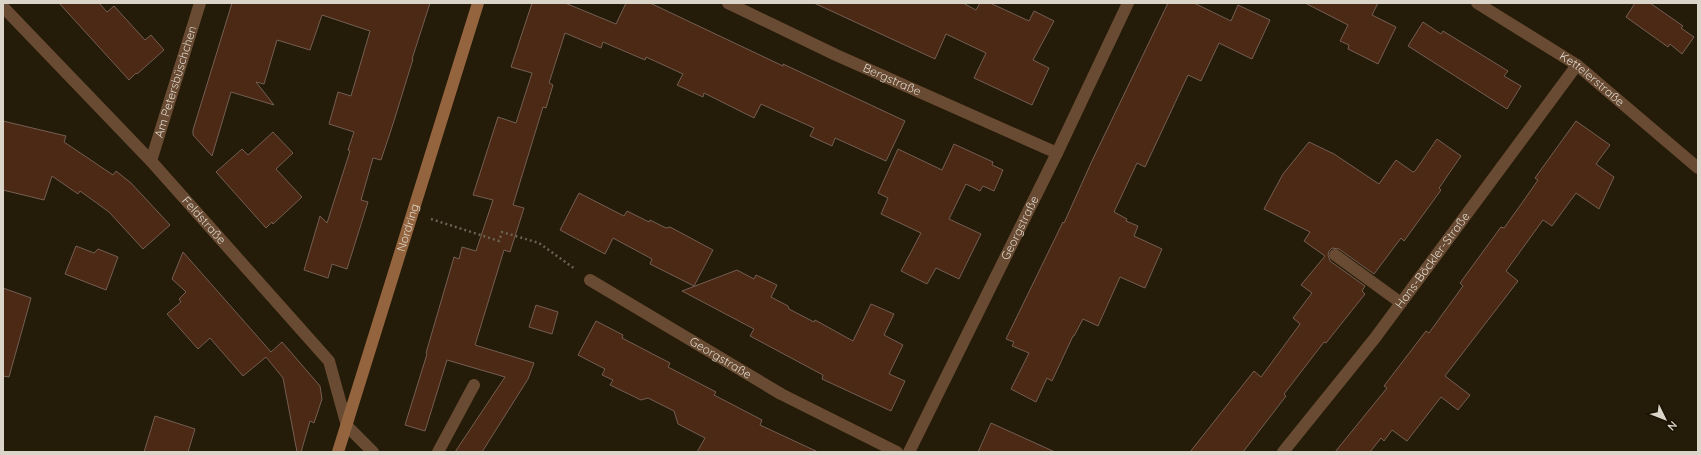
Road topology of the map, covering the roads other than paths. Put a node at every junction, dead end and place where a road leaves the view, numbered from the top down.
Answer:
1 (200, 3) edge
2 (478, 3) edge
3 (728, 3) edge
4 (1128, 3) edge
5 (1477, 3) edge
6 (3, 7) edge
7 (1578, 65) junction
8 (1057, 153) junction
9 (151, 161) junction
10 (1698, 168) edge
11 (1335, 255) dead end
12 (590, 280) road end
13 (1401, 303) junction
14 (474, 386) dead end
15 (347, 426) junction
16 (338, 452) edge
17 (373, 452) edge
18 (438, 452) edge
19 (897, 452) edge
20 (909, 452) edge
21 (1283, 452) edge

1 - 9 street, Am Petersbüschchen
2 - 15 street, Nordring
3 - 8 street, Bergstraße
4 - 8 street, Georgstraße
5 - 7 street, Kettelerstraße
6 - 9 street, Feldstraße
7 - 10 street, Kettelerstraße
7 - 13 street, Hans-Böckler-Straße
8 - 20 street, Georgstraße
9 - 15 street, Feldstraße
11 - 13 street
12 - 19 street, Georgstraße
13 - 21 street, Hans-Böckler-Straße
14 - 18 street
15 - 16 street, Nordring
15 - 17 street, Feldstraße

